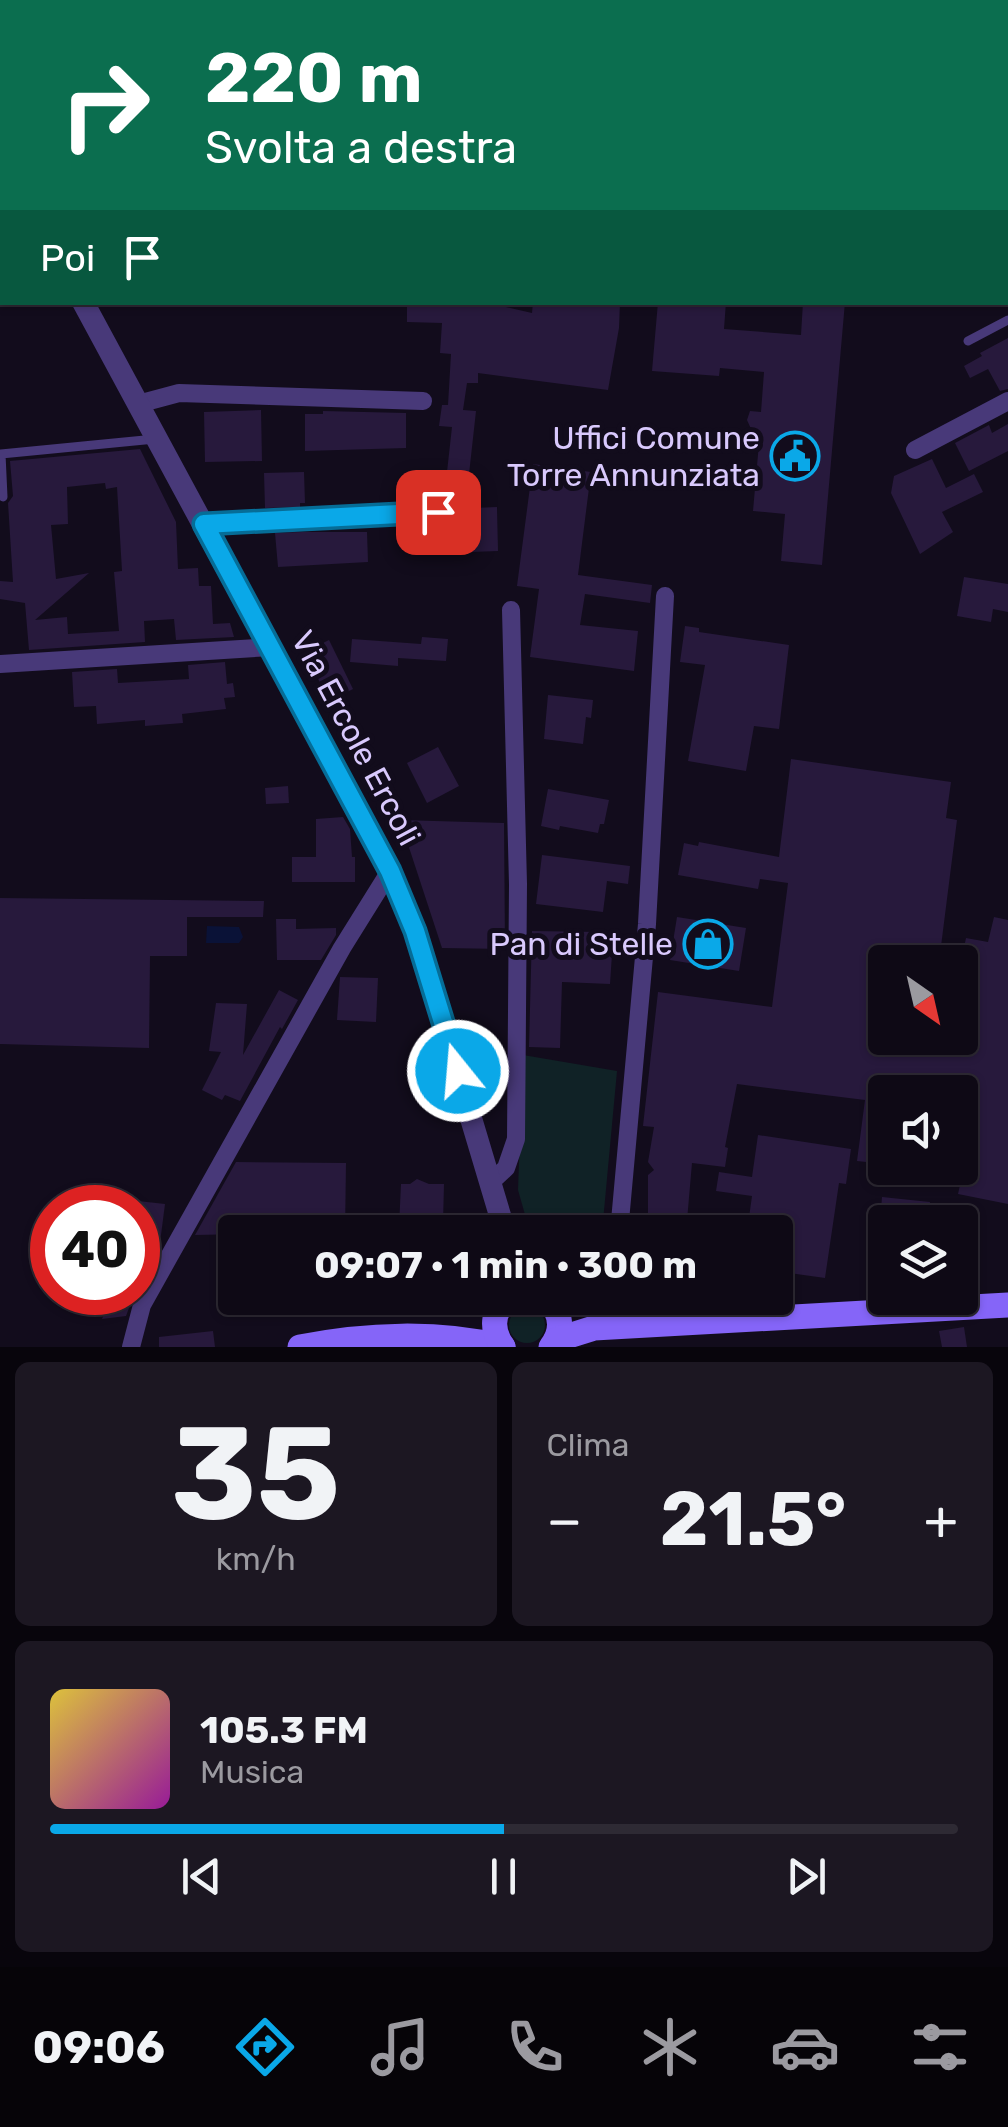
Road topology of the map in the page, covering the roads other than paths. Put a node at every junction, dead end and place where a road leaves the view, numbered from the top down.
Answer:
1 (85, 305) edge
2 (1008, 320) edge
3 (968, 341) dead end
4 (423, 401) dead end
5 (1008, 402) edge
6 (138, 404) junction
7 (157, 439) junction
8 (915, 450) dead end
9 (4, 496) dead end
10 (438, 512) dead end
11 (204, 524) junction
12 (666, 596) dead end
13 (511, 610) dead end
14 (271, 647) junction
15 (0, 664) edge
16 (390, 871) junction
17 (491, 1182) junction
18 (500, 1215) edge
19 (620, 1215) edge
20 (1008, 1305) edge
21 (488, 1315) edge
22 (498, 1315) edge
23 (555, 1315) edge
24 (570, 1315) edge
25 (599, 1334) edge
26 (461, 1336) junction
27 (553, 1345) edge
28 (131, 1347) edge
29 (300, 1347) edge
30 (503, 1347) edge

1 - 6 street, Via Ercole Ercoli
2 - 3 lane
4 - 6 street
5 - 8 street
6 - 7 street, Via Ercole Ercoli
7 - 9 lane
7 - 11 street, Via Ercole Ercoli
10 - 11 street
11 - 14 street, Via Ercole Ercoli
12 - 19 street
13 - 17 street
14 - 15 street
14 - 16 street, Via Ercole Ercoli
16 - 17 street, Via Ercole Ercoli
16 - 28 street
17 - 18 street, Via Ercole Ercoli
20 - 25 main road
21 - 26 main road
22 - 30 main road
23 - 27 main road
24 - 25 main road
25 - 27 main road
26 - 29 main road
26 - 30 main road

